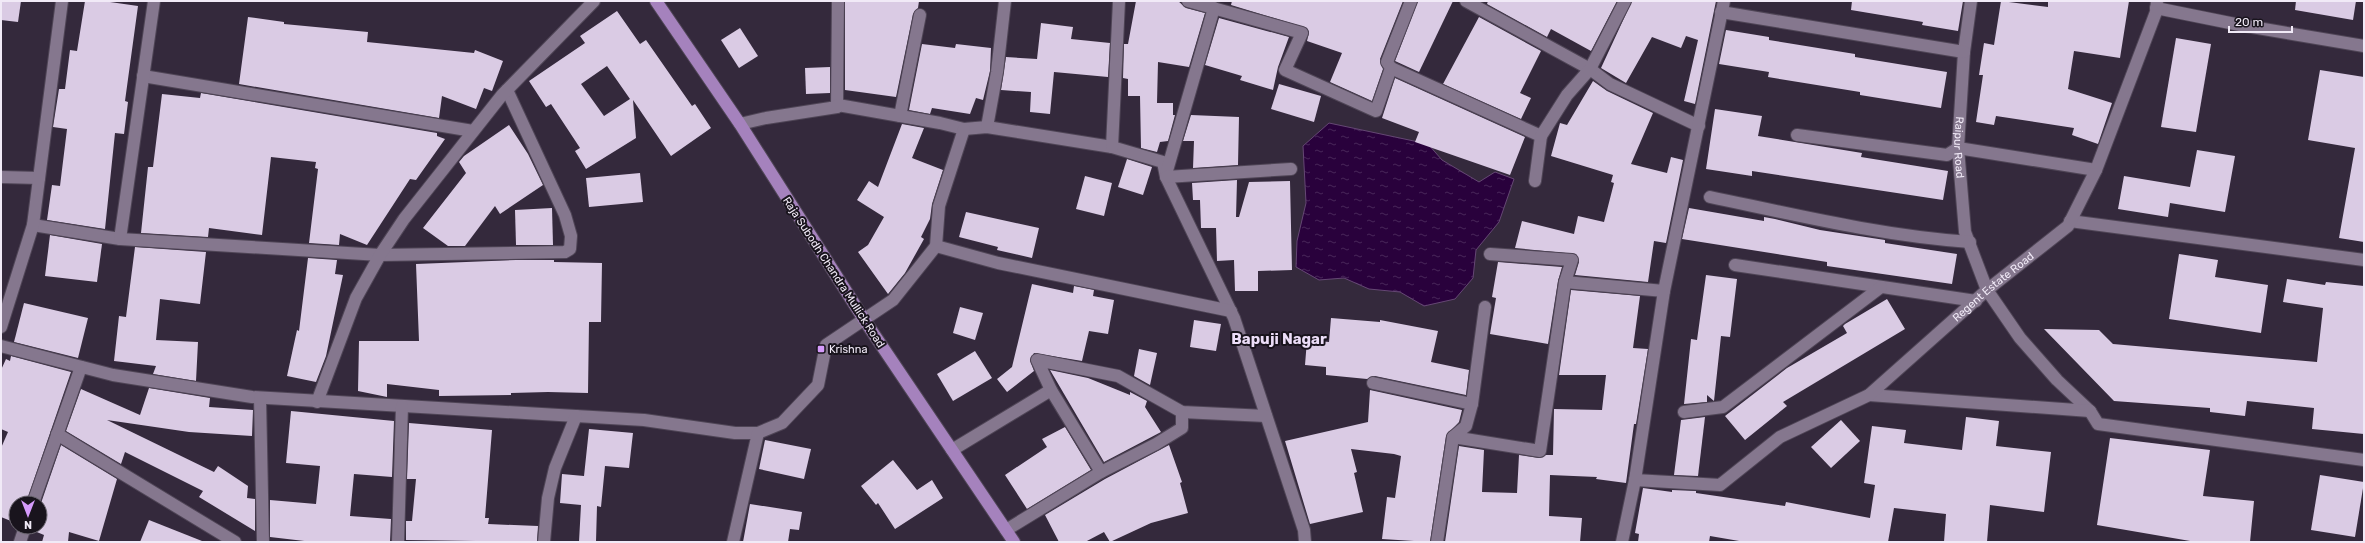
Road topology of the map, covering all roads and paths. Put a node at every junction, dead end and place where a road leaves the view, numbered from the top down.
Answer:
1 (62, 1) edge
2 (154, 1) edge
3 (594, 1) edge
4 (656, 1) edge
5 (838, 1) edge
6 (1005, 1) edge
7 (1119, 1) edge
8 (1188, 1) edge
9 (1411, 1) edge
10 (1466, 1) edge
11 (1625, 1) edge
12 (1971, 1) edge
13 (2157, 4) edge
14 (1722, 7) edge
15 (1214, 8) junction
16 (920, 15) dead end
17 (2364, 46) edge
18 (1964, 52) junction
19 (1391, 68) junction
20 (1590, 69) junction
21 (143, 76) junction
22 (507, 90) junction
23 (837, 107) junction
24 (900, 116) junction
25 (740, 124) junction
26 (1699, 126) junction
27 (987, 127) junction
28 (964, 129) junction
29 (473, 131) junction
30 (1797, 135) dead end
31 (1541, 136) junction
32 (1112, 147) junction
33 (1958, 148) junction
34 (1291, 169) dead end
35 (2096, 170) junction
36 (1166, 175) junction
37 (1, 177) edge
38 (39, 178) junction
39 (1535, 181) dead end
40 (1710, 197) dead end
41 (2070, 221) junction
42 (34, 224) junction
43 (120, 239) junction
44 (1970, 242) junction
45 (936, 246) junction
46 (1490, 254) dead end
47 (380, 255) junction
48 (2364, 260) edge
49 (1735, 265) dead end
50 (1565, 282) junction
51 (1881, 287) junction
52 (1987, 290) junction
53 (1664, 291) junction
54 (1976, 300) junction
55 (1485, 307) dead end
56 (1231, 311) junction
57 (865, 321) junction
58 (1, 327) edge
59 (1, 346) edge
60 (81, 367) junction
61 (1374, 384) dead end
62 (1051, 390) junction
63 (1869, 395) junction
64 (260, 398) junction
65 (317, 402) junction
66 (1472, 404) junction
67 (402, 406) junction
68 (2090, 411) junction
69 (1182, 412) junction
70 (1684, 412) dead end
71 (576, 416) junction
72 (1266, 416) junction
73 (758, 433) junction
74 (57, 434) junction
75 (1453, 438) junction
76 (952, 450) junction
77 (2364, 460) edge
78 (1101, 472) junction
79 (1635, 480) junction
80 (36, 495) edge
81 (1006, 530) junction
82 (235, 542) edge
83 (263, 542) edge
84 (398, 542) edge
85 (544, 542) edge
86 (733, 542) edge
87 (1014, 542) edge
88 (1305, 542) edge
89 (1436, 542) edge
90 (1622, 542) edge

1 - 38 street
2 - 21 street
3 - 22 street
4 - 25 main road, Raja Subodh Chandra Mullick Road
5 - 23 street
6 - 27 street
7 - 32 street
8 - 15 street
9 - 19 street
10 - 20 street
11 - 20 street
12 - 18 street, Raipur Road
13 - 17 street
13 - 35 street, Regent Estate Road
14 - 18 street
14 - 26 street
15 - 19 street
15 - 36 street
16 - 24 street
18 - 33 street, Raipur Road
19 - 31 street
20 - 26 street
20 - 31 street
21 - 29 street
21 - 43 street
22 - 29 street
22 - 47 street
23 - 24 street
23 - 25 street
24 - 28 street
25 - 57 main road, Raja Subodh Chandra Mullick Road
26 - 53 street
27 - 28 street
27 - 32 street
28 - 45 street
29 - 47 street
30 - 33 street
31 - 39 street
32 - 36 street
33 - 35 street
33 - 44 street, Raipur Road
34 - 36 street
35 - 41 street, Regent Estate Road
36 - 56 street
37 - 38 street
38 - 42 street
40 - 44 street
41 - 48 street
41 - 52 street, Regent Estate Road
42 - 43 street
42 - 58 street
43 - 47 street
44 - 52 street, Raipur Road
45 - 56 street
45 - 57 street
46 - 50 street
47 - 65 street
49 - 51 street
50 - 53 street
50 - 75 street
51 - 54 street
51 - 70 street
52 - 54 street, Regent Estate Road
52 - 68 street, Raipur Road
53 - 79 street
54 - 63 street, Regent Estate Road
55 - 66 street
56 - 72 street
57 - 73 street
57 - 76 main road, Raja Subodh Chandra Mullick Road
59 - 60 street
60 - 64 street
60 - 74 street
61 - 66 street
62 - 69 street
62 - 76 street
62 - 78 street
63 - 68 street
63 - 79 street, Regent Estate Road
64 - 65 street
64 - 83 street
65 - 67 street
66 - 75 street
67 - 71 street
67 - 84 street
68 - 77 street, Raipur Road
69 - 72 street
69 - 78 street
71 - 73 street
71 - 85 street
72 - 88 street
73 - 86 street
74 - 80 street
74 - 82 street
75 - 89 street
76 - 81 main road, Raja Subodh Chandra Mullick Road
78 - 81 street
79 - 90 street
81 - 87 main road, Raja Subodh Chandra Mullick Road

